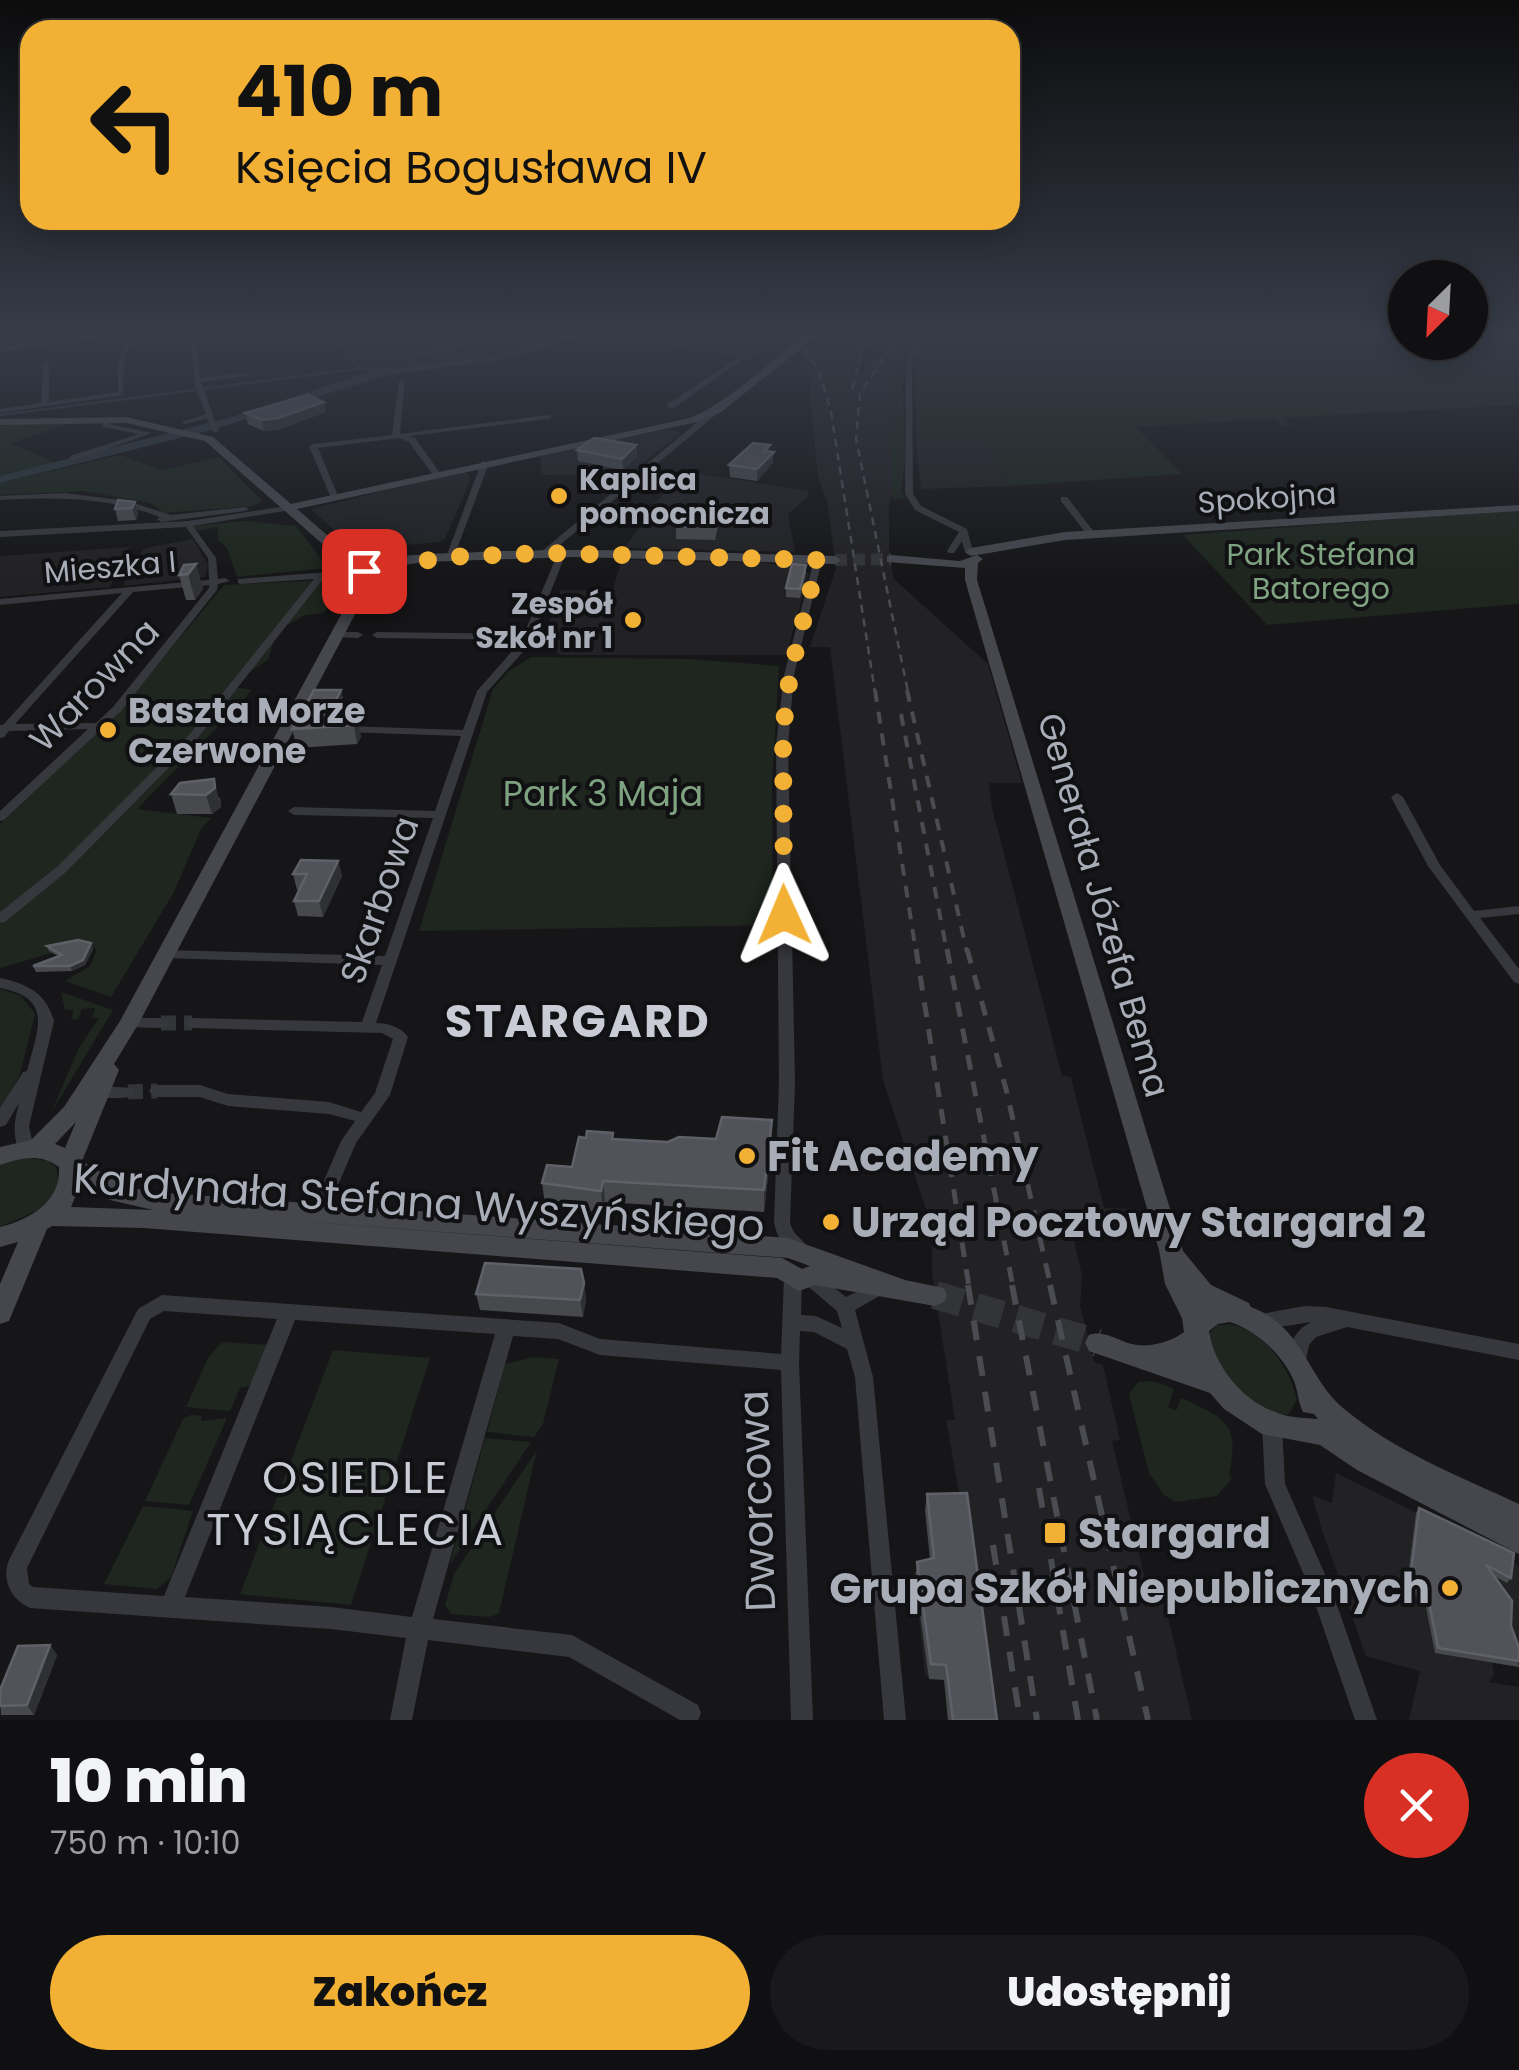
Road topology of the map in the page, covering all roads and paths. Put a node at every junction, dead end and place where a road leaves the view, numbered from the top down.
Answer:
1 (400, 415) edge
2 (702, 415) edge
3 (909, 415) edge
4 (210, 417) joint
5 (548, 417) dead end
6 (108, 419) junction
7 (0, 422) edge
8 (185, 422) dead end
9 (690, 422) junction
10 (216, 430) dead end
11 (398, 436) junction
12 (73, 458) dead end
13 (484, 463) junction
14 (436, 473) junction
15 (334, 496) junction
16 (0, 498) edge
17 (1064, 499) dead end
18 (288, 508) junction
19 (1519, 508) edge
20 (168, 517) junction
21 (139, 524) junction
22 (188, 524) junction
23 (964, 532) junction
24 (0, 534) edge
25 (1091, 534) junction
26 (545, 553) junction
27 (566, 553) junction
28 (448, 557) junction
29 (948, 558) junction
30 (898, 559) tunnel mouth
31 (818, 560) junction
32 (835, 560) tunnel mouth
33 (972, 561) junction
34 (394, 566) junction
35 (345, 569) junction
36 (322, 576) junction
37 (241, 580) dead end
38 (220, 582) junction
39 (367, 588) junction
40 (130, 590) junction
41 (356, 600) junction
42 (0, 602) edge
43 (339, 635) junction
44 (358, 635) dead end
45 (377, 636) dead end
46 (527, 637) junction
47 (98, 726) junction
48 (332, 728) edge
49 (2, 731) edge
50 (468, 733) junction
51 (1397, 798) dead end
52 (294, 811) dead end
53 (440, 814) junction
54 (0, 817) edge
55 (1519, 910) edge
56 (1473, 914) junction
57 (0, 920) edge
58 (165, 954) junction
59 (390, 960) junction
60 (1519, 979) edge
61 (0, 983) edge
62 (161, 1022) tunnel mouth
63 (129, 1023) junction
64 (192, 1023) tunnel mouth
65 (367, 1028) junction
66 (32, 1070) junction
67 (158, 1091) tunnel mouth
68 (100, 1092) junction
69 (128, 1092) tunnel mouth
70 (366, 1120) junction
71 (0, 1121) edge
72 (31, 1148) junction
73 (0, 1156) edge
74 (71, 1164) junction
75 (318, 1213) junction
76 (44, 1219) junction
77 (4, 1238) edge
78 (1171, 1250) junction
79 (802, 1265) junction
80 (896, 1286) junction
81 (935, 1295) tunnel mouth
82 (845, 1307) junction
83 (289, 1312) junction
84 (0, 1313) edge
85 (1254, 1320) junction
86 (1348, 1320) junction
87 (790, 1322) junction
88 (506, 1328) junction
89 (1196, 1331) junction
90 (1098, 1343) tunnel mouth
91 (856, 1344) junction
92 (1519, 1352) edge
93 (1142, 1355) junction
94 (1298, 1362) junction
95 (790, 1364) junction
96 (1218, 1384) junction
97 (1312, 1394) junction
98 (1286, 1426) junction
99 (1519, 1519) edge
100 (1519, 1540) edge
101 (170, 1608) junction
102 (419, 1629) junction
103 (690, 1713) dead end
104 (401, 1720) edge
105 (802, 1720) edge
106 (896, 1720) edge
107 (1366, 1720) edge

1 - 11 street
2 - 9 main road
3 - 23 street
4 - 8 street
4 - 10 street
5 - 11 street
6 - 7 main road
6 - 12 street
6 - 18 main road
9 - 13 main road
9 - 26 street
11 - 14 street
11 - 15 street
13 - 14 main road
13 - 28 street
14 - 15 main road
15 - 18 main road
16 - 20 street
17 - 25 street
18 - 20 street
18 - 22 street
18 - 35 main road
19 - 25 main road, Spokojna
20 - 21 street
21 - 22 street
21 - 24 street
22 - 38 street
23 - 29 street
23 - 33 street
25 - 33 main road, Spokojna
26 - 27 main road
26 - 28 main road
27 - 31 main road
27 - 46 street, Skarbowa
28 - 34 main road
28 - 35 main road
29 - 30 main road
29 - 33 main road
29 - 33 main road
31 - 32 main road
31 - 79 street
33 - 78 main road, Generała Józefa Bema
34 - 35 main road
34 - 39 main road
35 - 36 street
35 - 39 main road
35 - 41 main road
36 - 37 street
36 - 57 street
38 - 40 street, Mieszka I
38 - 47 street, Warowna
39 - 41 main road
40 - 42 street, Mieszka I
40 - 49 street
41 - 43 main road
43 - 44 street
43 - 58 main road
45 - 46 street
46 - 50 street, Skarbowa
47 - 49 street
47 - 54 street, Warowna
48 - 50 street
50 - 53 street, Skarbowa
51 - 56 street
52 - 53 street
53 - 59 street, Skarbowa
55 - 56 street
56 - 60 street
58 - 59 street
58 - 63 main road
59 - 65 street, Skarbowa
61 - 66 street
62 - 63 street
63 - 68 main road
63 - 72 main road
64 - 65 street
65 - 70 street, Skarbowa
66 - 71 street
66 - 72 street
67 - 70 street
68 - 69 street
68 - 74 main road
70 - 75 street, Skarbowa
72 - 73 main road
72 - 74 main road, Kardynała Stefana Wyszyńskiego
74 - 75 main road, Kardynała Stefana Wyszyńskiego
74 - 76 main road
75 - 79 main road, Kardynała Stefana Wyszyńskiego
76 - 77 main road
76 - 79 main road, Kardynała Stefana Wyszyńskiego
76 - 84 main road
78 - 85 main road, Generała Józefa Bema
78 - 89 main road, Generała Józefa Bema
79 - 80 main road, Kardynała Stefana Wyszyńskiego
79 - 82 street
79 - 87 street, Dworcowa
80 - 81 main road, Kardynała Stefana Wyszyńskiego
80 - 82 street
82 - 91 street
83 - 88 street
83 - 101 street
83 - 101 street
85 - 86 street
85 - 89 main road
85 - 94 main road, Generała Józefa Bema
86 - 92 street
86 - 94 street
87 - 91 street
87 - 95 street, Dworcowa
88 - 95 street
88 - 102 street
89 - 93 main road
89 - 96 main road, Generała Józefa Bema
90 - 93 main road
91 - 106 street
93 - 96 main road
94 - 97 main road
95 - 105 street, Dworcowa
96 - 98 main road
97 - 98 main road
97 - 99 main road
98 - 100 main road
98 - 107 street
101 - 102 street
102 - 103 street
102 - 104 street

